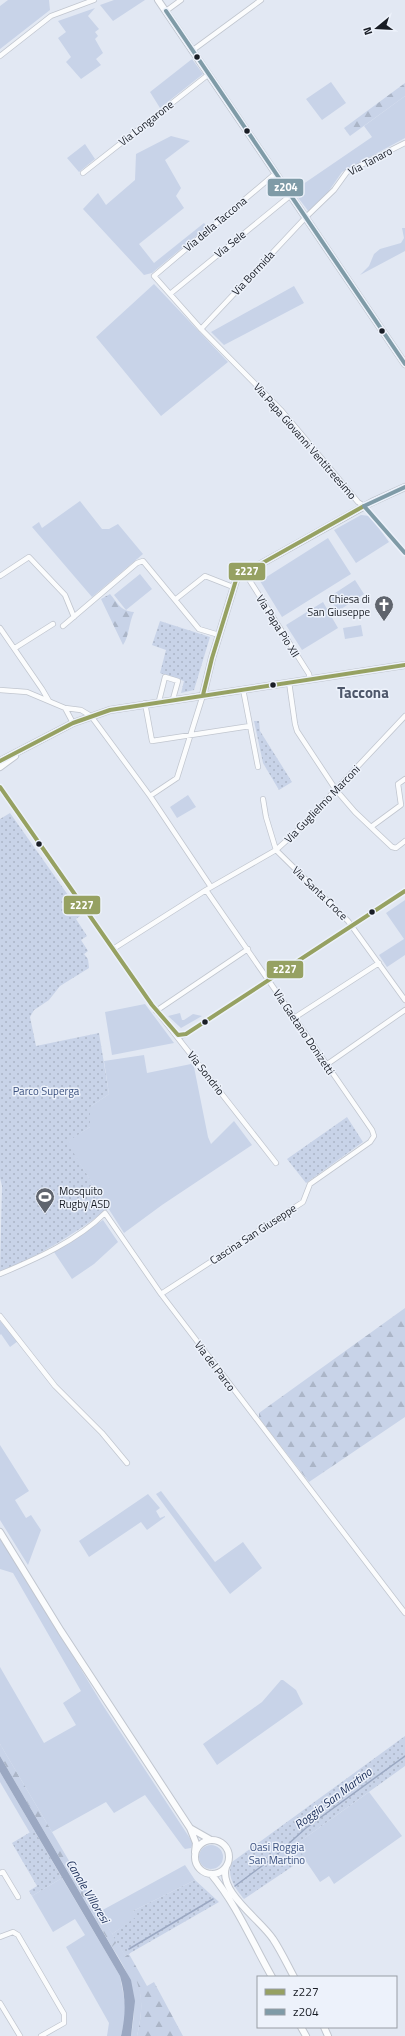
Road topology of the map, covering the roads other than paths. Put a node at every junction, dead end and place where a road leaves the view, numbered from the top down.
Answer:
1 (94, 0) edge
2 (158, 0) edge
3 (182, 0) edge
4 (261, 0) edge
5 (166, 11) junction
6 (193, 50) junction
7 (0, 56) edge
8 (209, 74) junction
9 (405, 143) edge
10 (83, 173) dead end
11 (276, 173) junction
12 (290, 195) junction
13 (306, 217) junction
14 (154, 276) joint
15 (170, 294) junction
16 (201, 329) junction
17 (405, 364) edge
18 (405, 487) edge
19 (364, 506) junction
20 (405, 553) edge
21 (245, 573) junction
22 (0, 576) edge
23 (233, 587) junction
24 (176, 599) junction
25 (74, 617) junction
26 (53, 624) dead end
27 (63, 626) dead end
28 (0, 628) edge
29 (219, 635) junction
30 (15, 648) junction
31 (405, 665) edge
32 (310, 679) junction
33 (289, 682) junction
34 (243, 689) junction
35 (0, 690) edge
36 (203, 695) junction
37 (173, 699) junction
38 (49, 701) junction
39 (160, 701) junction
40 (145, 704) junction
41 (65, 708) junction
42 (92, 716) junction
43 (405, 716) edge
44 (73, 723) junction
45 (250, 726) junction
46 (192, 736) junction
47 (24, 748) junction
48 (0, 761) edge
49 (0, 767) edge
50 (258, 767) dead end
51 (405, 778) edge
52 (0, 786) edge
53 (336, 790) junction
54 (150, 796) junction
55 (263, 799) dead end
56 (371, 827) junction
57 (405, 841) edge
58 (276, 850) junction
59 (212, 887) junction
60 (206, 890) junction
61 (405, 890) edge
62 (352, 925) junction
63 (113, 949) junction
64 (248, 950) junction
65 (379, 963) junction
66 (268, 980) junction
67 (405, 990) edge
68 (400, 993) junction
69 (405, 1000) edge
70 (156, 1010) junction
71 (405, 1010) edge
72 (294, 1018) junction
73 (174, 1033) junction
74 (326, 1065) junction
75 (374, 1136) joint
76 (276, 1163) dead end
77 (0, 1274) edge
78 (161, 1294) junction
79 (0, 1316) edge
80 (127, 1463) dead end
81 (0, 1532) edge
82 (405, 1613) edge
83 (190, 1828) junction
84 (211, 1840) junction
85 (195, 1852) junction
86 (226, 1867) junction
87 (0, 1873) edge
88 (211, 1874) junction
89 (226, 1888) junction
90 (18, 1897) dead end
91 (0, 1937) edge
92 (271, 1976) edge
93 (293, 1976) edge
94 (0, 2005) edge
95 (20, 2036) edge
96 (41, 2036) edge

1 - 7 street
2 - 5 main road
3 - 5 street
4 - 6 street
5 - 6 main road
6 - 8 main road
8 - 10 street, Via Longarone
8 - 11 main road
9 - 13 street, Via Tanaro
11 - 12 main road
11 - 14 street, Via della Taccona
12 - 13 main road
12 - 15 street, Via Sele
13 - 16 street, Via Bormida
13 - 17 main road
14 - 15 street, Via Papa Giovanni Ventitreesimo
15 - 16 street, Via Papa Giovanni Ventitreesimo
16 - 19 street, Via Papa Giovanni Ventitreesimo
18 - 19 main road
19 - 20 street, Via Papa Giovanni Ventitreesimo
19 - 21 main road
21 - 23 main road
21 - 32 street, Via Papa Pio XII
22 - 25 street
23 - 24 street
23 - 29 main road
24 - 25 street
24 - 29 street
25 - 27 street
26 - 30 street
28 - 30 street
29 - 36 main road
30 - 38 street
31 - 32 main road
32 - 33 main road
33 - 34 main road
33 - 53 street
34 - 36 main road
34 - 45 street
35 - 38 street
36 - 37 main road
36 - 46 street
37 - 39 main road
37 - 39 street
38 - 41 street
39 - 40 main road
40 - 42 main road
40 - 46 street
41 - 42 street
41 - 44 street
42 - 44 main road
42 - 54 street
43 - 53 street, Via Guglielmo Marconi
44 - 47 main road
45 - 46 street
45 - 50 street
46 - 54 street
47 - 48 main road
47 - 49 main road
51 - 56 street
52 - 63 street, Via Sondrio
53 - 56 street
53 - 58 street, Via Guglielmo Marconi
54 - 59 street
55 - 58 street, Via Santa Croce
56 - 57 street
58 - 59 street, Via Guglielmo Marconi
58 - 62 street, Via Santa Croce
59 - 60 street, Via Guglielmo Marconi
60 - 63 street, Via Guglielmo Marconi
60 - 64 street, Via Gaetano Donizetti
61 - 62 street
62 - 65 street, Via Santa Croce
62 - 66 street
63 - 70 street, Via Sondrio
64 - 66 street, Via Gaetano Donizetti
64 - 70 street
65 - 68 street, Via Santa Croce
65 - 72 street
66 - 72 street, Via Gaetano Donizetti
66 - 73 street
67 - 68 street
68 - 69 street, Via Santa Croce
70 - 73 street, Via Sondrio
71 - 74 street
72 - 74 street, Via Gaetano Donizetti
73 - 76 street, Via Sondrio
74 - 75 street, Via Gaetano Donizetti
75 - 78 street, Cascina San Giuseppe
77 - 78 street, Via del Parco
78 - 82 street, Via del Parco
79 - 80 street
81 - 83 main road
83 - 84 main road
83 - 85 main road
84 - 85 main road
84 - 86 main road
85 - 88 main road
86 - 88 main road
86 - 89 main road
87 - 90 street
88 - 89 main road
89 - 92 main road
89 - 93 main road
91 - 96 street
94 - 95 street

